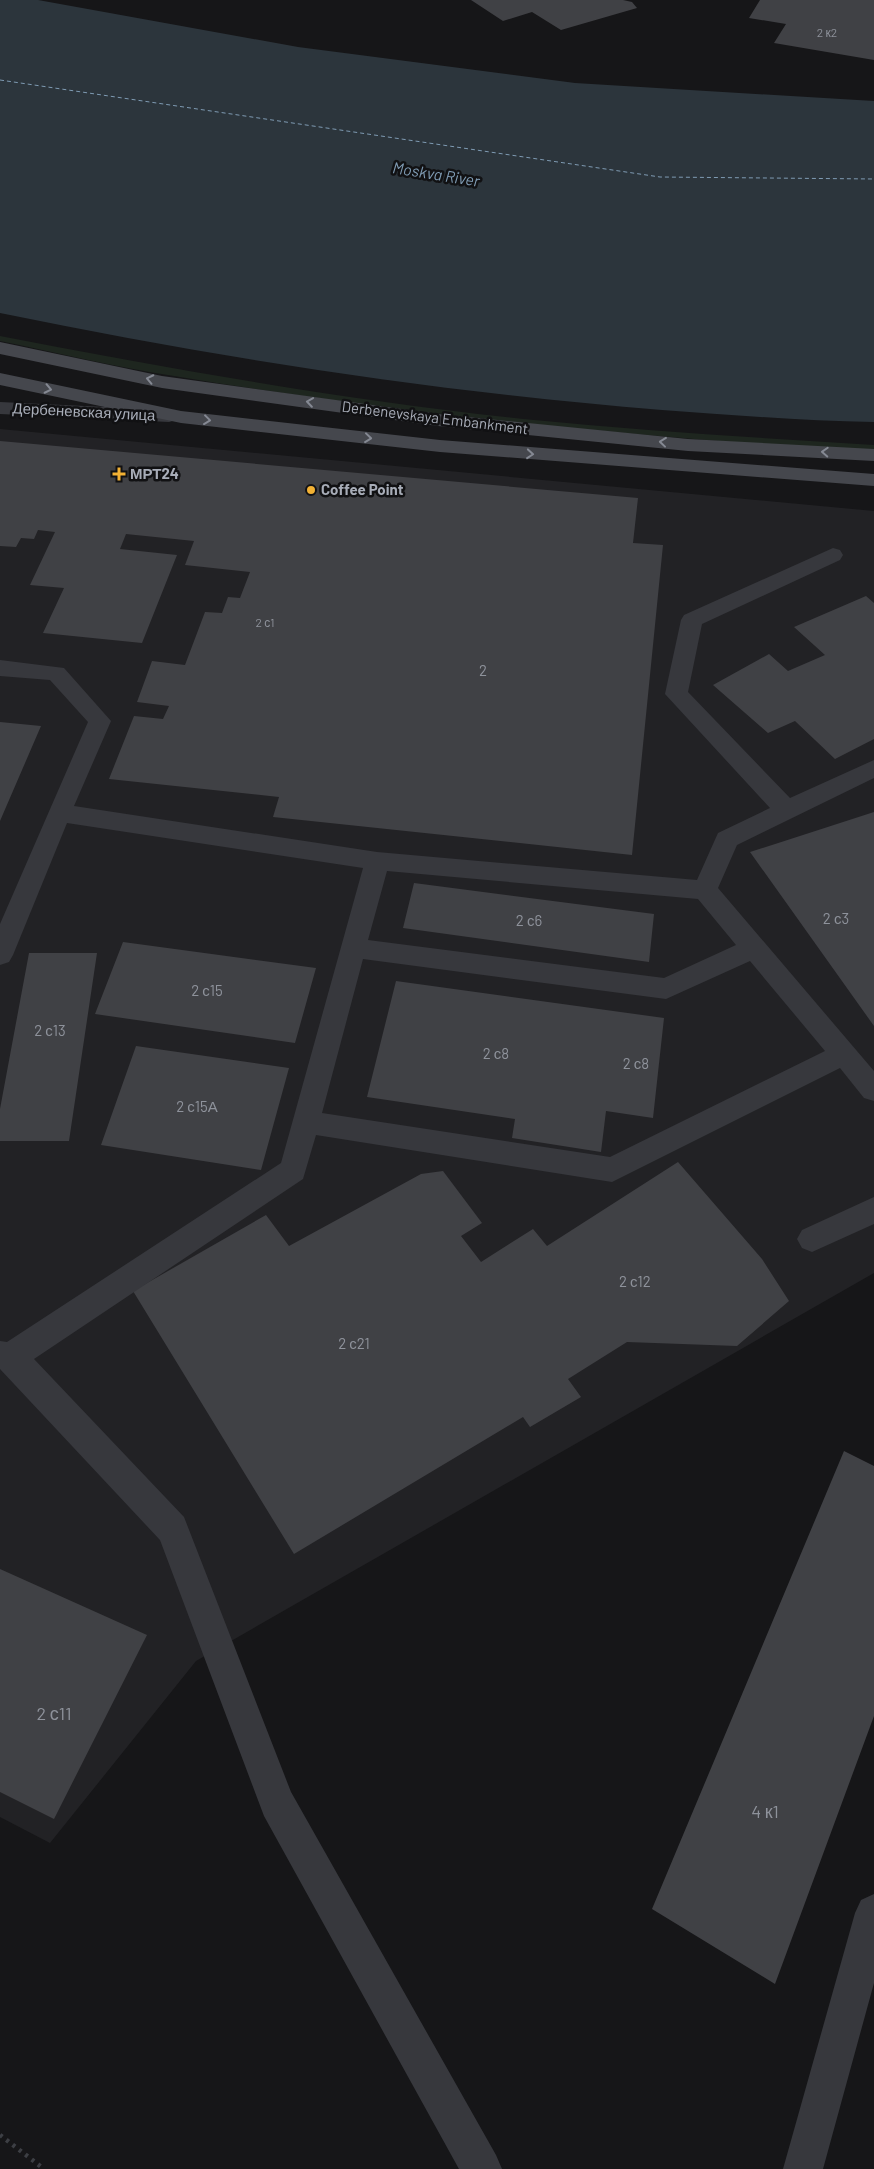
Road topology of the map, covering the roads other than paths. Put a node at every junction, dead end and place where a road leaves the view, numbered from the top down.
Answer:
1 (0, 348) edge
2 (0, 379) edge
3 (0, 408) edge
4 (169, 416) junction
5 (874, 455) edge
6 (874, 480) edge
7 (833, 555) dead end
8 (0, 668) edge
9 (874, 768) edge
10 (787, 810) junction
11 (59, 813) junction
12 (377, 861) junction
13 (705, 890) junction
14 (354, 948) junction
15 (754, 948) junction
16 (0, 955) edge
17 (844, 1054) junction
18 (874, 1090) edge
19 (306, 1122) junction
20 (874, 1210) edge
21 (812, 1239) dead end
22 (6, 1356) edge
23 (874, 1914) edge
24 (482, 2169) edge
25 (803, 2169) edge

5 -> 1 main road, Derbenevskaya Embankment
2 -> 4 main road, Derbenevskaya Embankment
3 - 4 street, Дербеневская улица
4 -> 6 main road, Derbenevskaya Embankment
7 - 10 street
8 - 11 street
9 - 10 street
10 - 13 street
11 - 12 street
11 - 16 street
12 - 13 street
12 - 14 street
13 - 15 street
14 - 15 street
14 - 19 street
15 - 17 street
17 - 18 street
17 - 19 street
19 - 22 street
20 - 21 street
22 - 24 street
23 - 25 street

